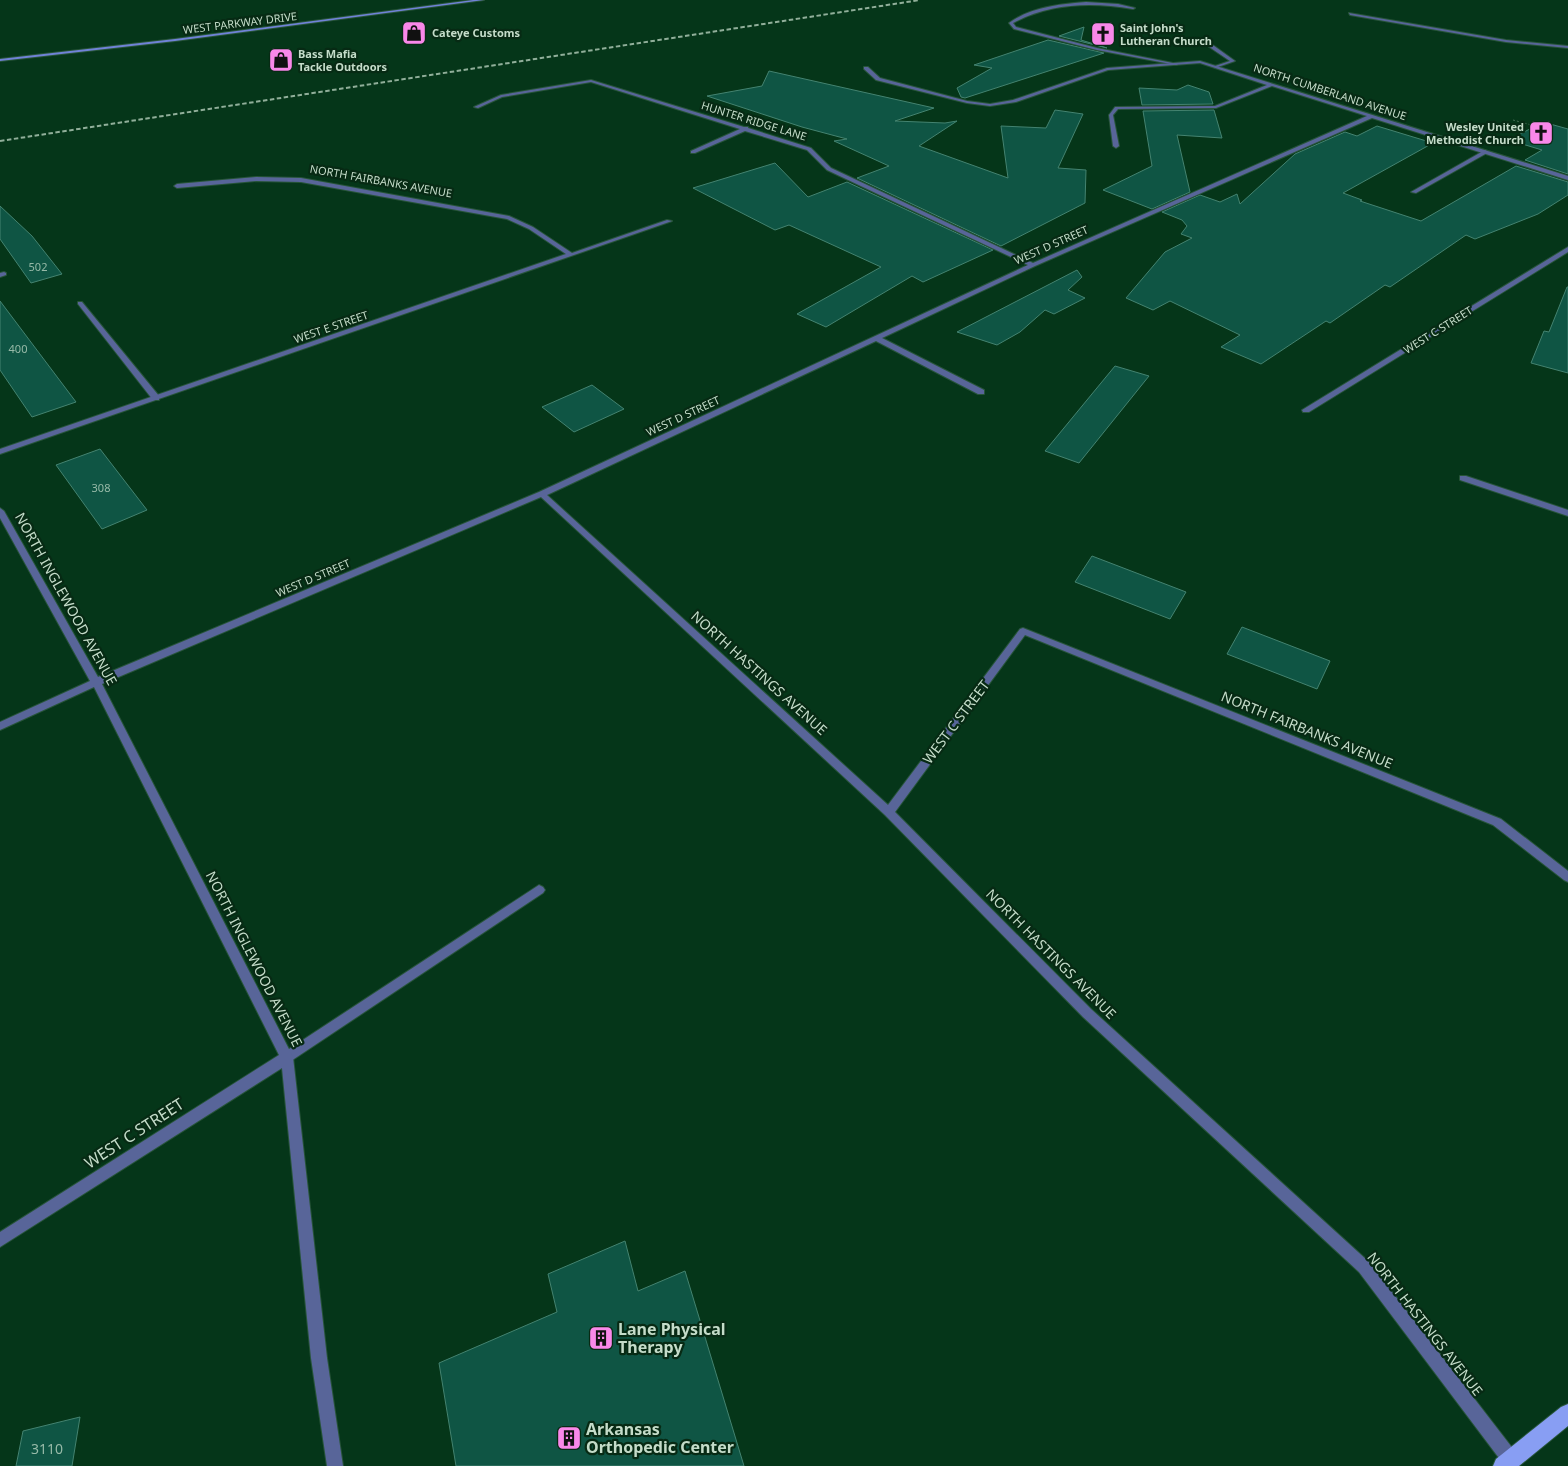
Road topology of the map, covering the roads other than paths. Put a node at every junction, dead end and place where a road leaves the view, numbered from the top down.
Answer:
1 (482, 0) edge
2 (1133, 8) dead end
3 (1350, 14) dead end
4 (1201, 39) dead end
5 (1568, 48) edge
6 (0, 60) edge
7 (1176, 64) junction
8 (1217, 67) junction
9 (866, 68) dead end
10 (1274, 84) junction
11 (476, 107) dead end
12 (1372, 116) junction
13 (746, 128) junction
14 (1116, 146) dead end
15 (693, 152) dead end
16 (1485, 152) junction
17 (1568, 178) edge
18 (176, 186) dead end
19 (1414, 192) dead end
20 (669, 221) dead end
21 (1568, 249) edge
22 (570, 254) junction
23 (1033, 265) junction
24 (80, 303) dead end
25 (876, 338) junction
26 (981, 392) dead end
27 (156, 398) junction
28 (1306, 410) dead end
29 (0, 452) edge
30 (1464, 478) dead end
31 (542, 494) junction
32 (0, 511) edge
33 (1568, 513) edge
34 (1023, 631) joint
35 (96, 682) junction
36 (0, 726) edge
37 (889, 812) junction
38 (1568, 877) edge
39 (539, 890) dead end
40 (287, 1057) junction
41 (0, 1240) edge
42 (1568, 1414) edge
43 (1507, 1463) edge
44 (334, 1466) edge

1 - 6 main road, WEST PARKWAY DRIVE
2 - 7 street
3 - 5 street
4 - 8 street
7 - 8 street, NORTH CUMBERLAND AVENUE
7 - 9 street
8 - 10 street, NORTH CUMBERLAND AVENUE
10 - 12 street, NORTH CUMBERLAND AVENUE
10 - 14 street
11 - 13 street, HUNTER RIDGE LANE
12 - 16 street, NORTH CUMBERLAND AVENUE
12 - 23 street, WEST D STREET
13 - 15 street
13 - 23 street, HUNTER RIDGE LANE
16 - 17 street, NORTH CUMBERLAND AVENUE
16 - 19 street
18 - 22 street, NORTH FAIRBANKS AVENUE
20 - 22 street, WEST E STREET
21 - 28 street, WEST C STREET
22 - 27 street, WEST E STREET
23 - 25 street, WEST D STREET
24 - 27 street
25 - 26 street
25 - 31 street, WEST D STREET
27 - 29 street, WEST E STREET
30 - 33 street
31 - 35 street, WEST D STREET
31 - 37 street, NORTH HASTINGS AVENUE
32 - 35 street, NORTH INGLEWOOD AVENUE
34 - 37 street, WEST C STREET
34 - 38 street, NORTH FAIRBANKS AVENUE
35 - 36 street, WEST D STREET
35 - 40 street, NORTH INGLEWOOD AVENUE
37 - 43 street, NORTH HASTINGS AVENUE
39 - 40 street, WEST C STREET
40 - 41 street, WEST C STREET
40 - 44 street, NORTH INGLEWOOD AVENUE
42 - 43 main road

